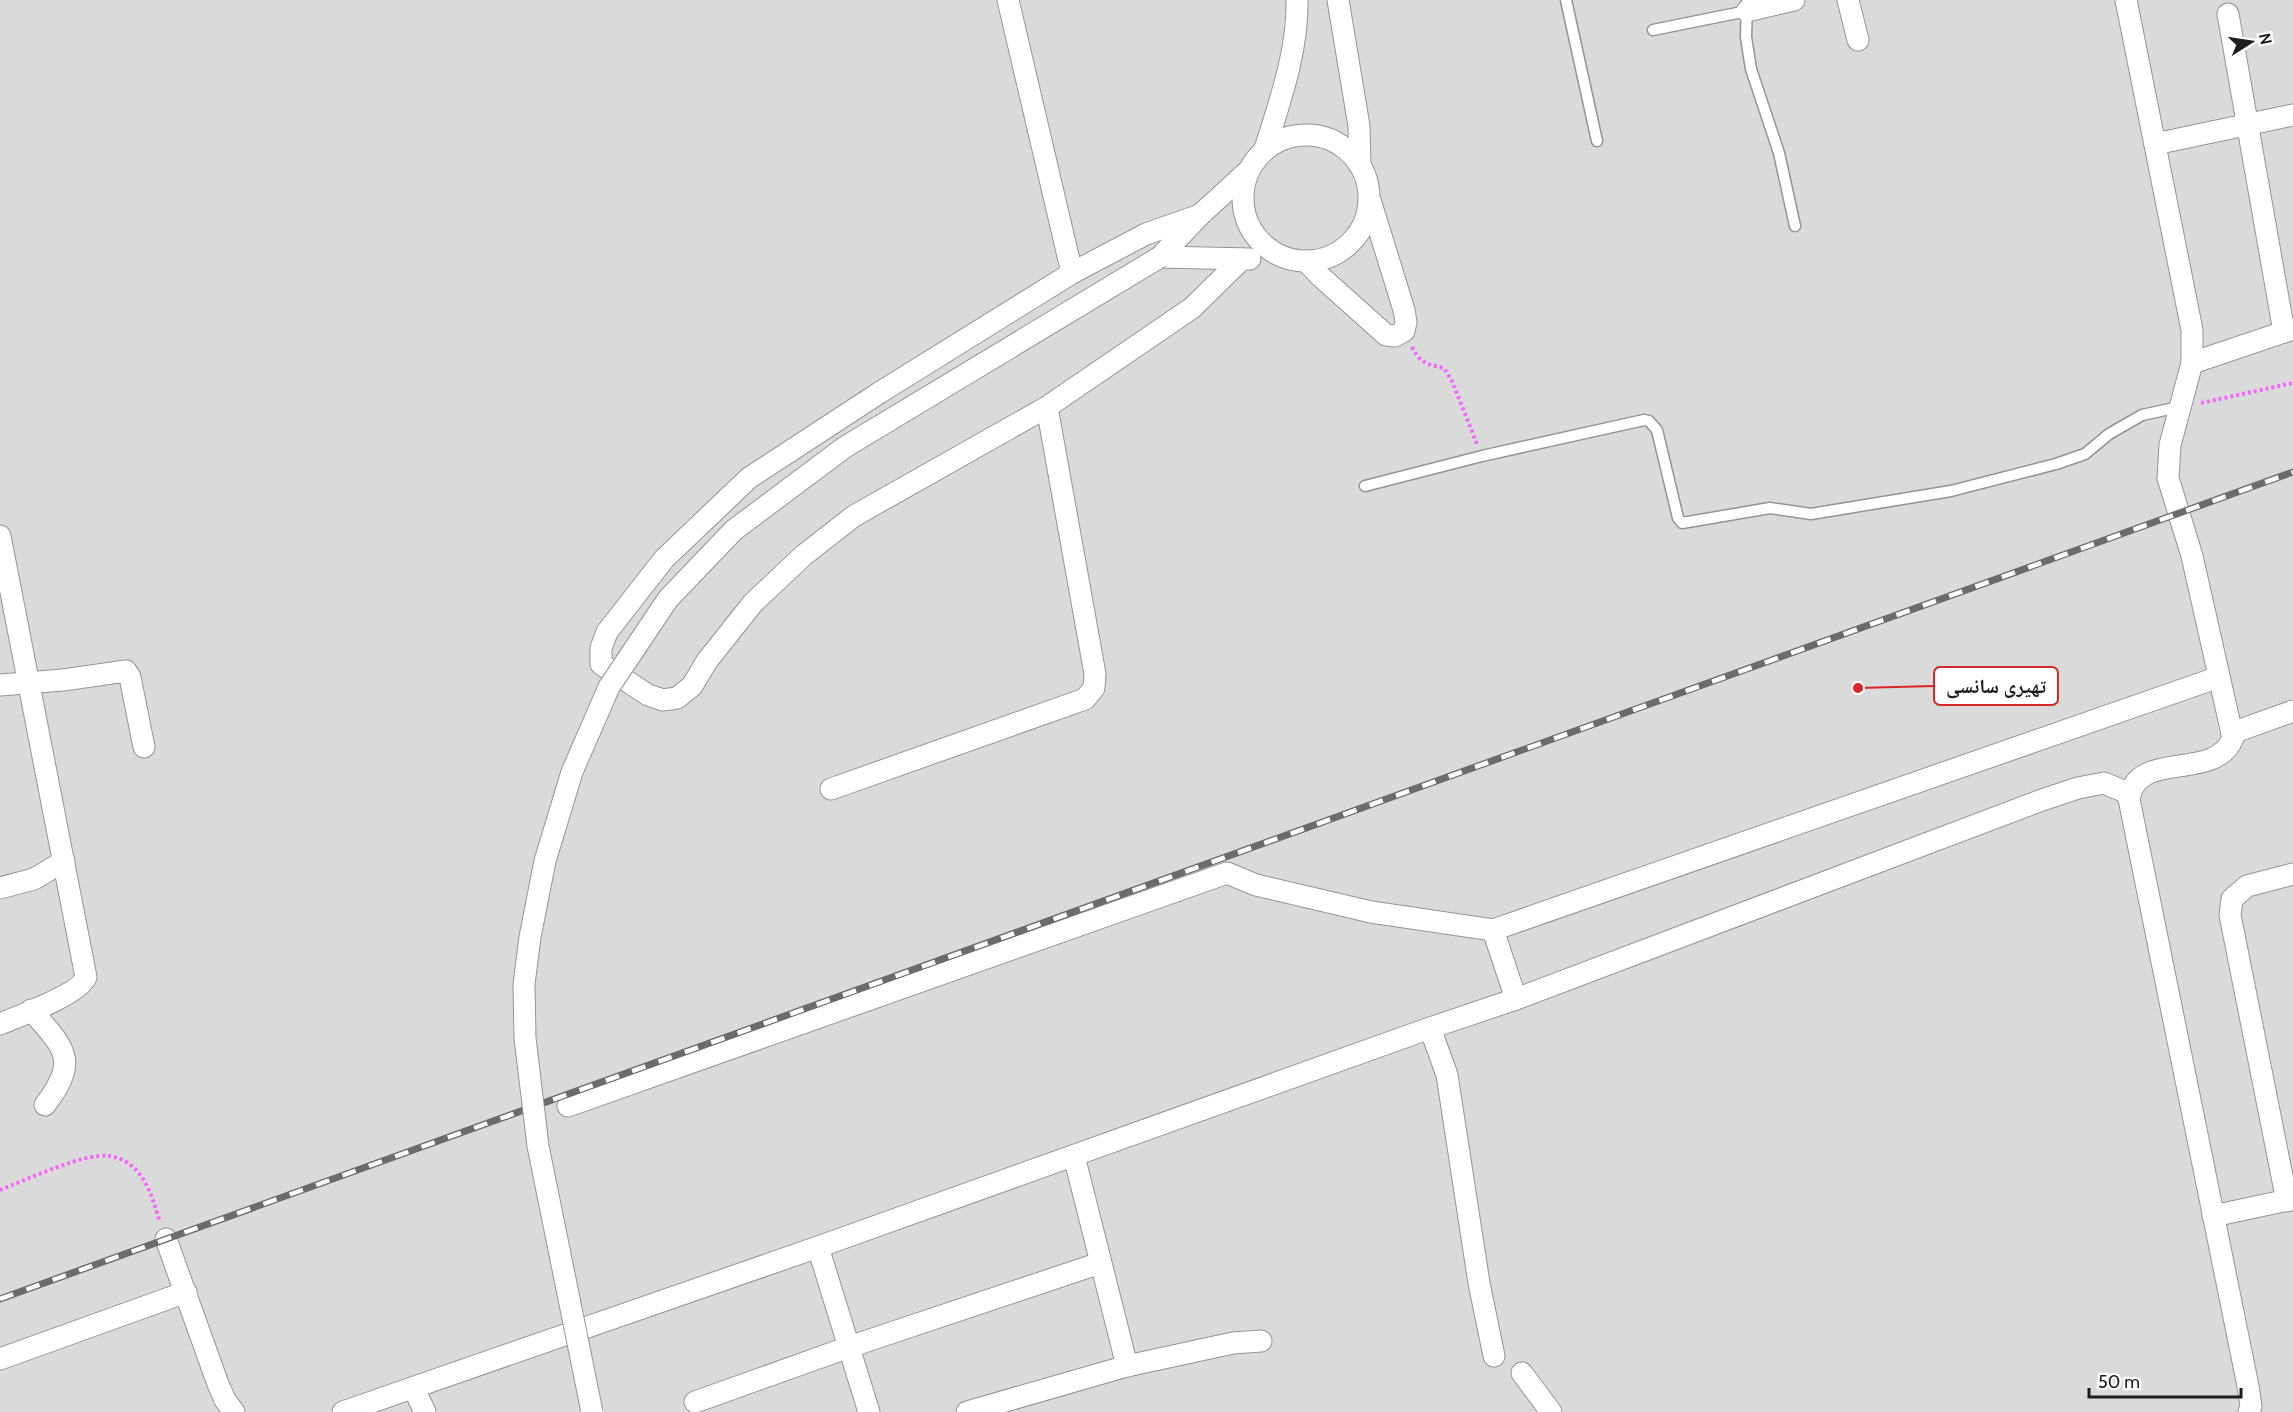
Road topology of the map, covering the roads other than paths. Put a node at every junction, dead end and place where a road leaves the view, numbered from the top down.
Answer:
1 (1008, 0) edge
2 (1297, 0) edge
3 (1338, 0) edge
4 (1566, 0) edge
5 (1794, 0) edge
6 (1848, 0) edge
7 (2126, 0) edge
8 (1747, 5) edge
9 (2228, 14) dead end
10 (1653, 30) dead end
11 (1858, 40) dead end
12 (2293, 115) edge
13 (2248, 124) junction
14 (1597, 141) dead end
15 (2155, 144) junction
16 (1265, 149) junction
17 (1360, 166) junction
18 (1249, 170) junction
19 (1369, 196) junction
20 (1200, 215) junction
21 (1796, 226) dead end
22 (1160, 257) junction
23 (1242, 259) junction
24 (1299, 261) junction
25 (1072, 273) junction
26 (2288, 330) edge
27 (2192, 363) junction
28 (1047, 407) junction
29 (2180, 407) junction
30 (1365, 486) dead end
31 (0, 536) edge
32 (6, 594) edge
33 (2219, 677) junction
34 (29, 683) junction
35 (0, 685) edge
36 (2293, 711) edge
37 (2232, 733) junction
38 (144, 747) dead end
39 (831, 789) dead end
40 (2130, 794) junction
41 (64, 861) junction
42 (2293, 874) edge
43 (0, 888) edge
44 (1493, 930) junction
45 (1516, 999) junction
46 (31, 1010) junction
47 (0, 1024) edge
48 (1430, 1028) junction
49 (45, 1105) dead end
50 (568, 1106) dead end
51 (1074, 1156) junction
52 (2290, 1200) edge
53 (2213, 1216) junction
54 (166, 1239) road end
55 (818, 1247) junction
56 (1100, 1263) junction
57 (186, 1292) junction
58 (1262, 1341) dead end
59 (849, 1347) junction
60 (1494, 1356) dead end
61 (0, 1359) edge
62 (1126, 1366) junction
63 (1522, 1373) dead end
64 (414, 1389) junction
65 (695, 1402) dead end
66 (234, 1412) edge
67 (343, 1412) edge
68 (424, 1412) edge
69 (592, 1412) edge
70 (869, 1412) edge
71 (967, 1412) edge
72 (1551, 1412) edge
73 (2249, 1412) edge

1 - 25 street
2 - 16 street
3 - 17 street
4 - 14 lane
5 - 8 street
6 - 11 street
7 - 15 street
8 - 10 lane
8 - 21 lane
9 - 13 street
12 - 13 street
13 - 15 street
13 - 26 street
15 - 27 street
16 - 17 street
16 - 18 street
17 - 19 street
18 - 20 street
18 - 24 street
19 - 24 street
19 - 24 street
20 - 22 street
20 - 25 street
22 - 23 street
22 - 69 street, bridge
23 - 24 street
23 - 28 street
25 - 28 street
26 - 27 street
27 - 29 street
28 - 39 street
29 - 30 lane
29 - 33 street
31 - 32 street
32 - 34 street
33 - 37 street
33 - 44 street
34 - 35 street
34 - 38 street
34 - 41 street
36 - 37 street
37 - 40 street
40 - 45 street
40 - 53 street
41 - 43 street
41 - 46 street
42 - 52 street
44 - 45 street
44 - 50 street
45 - 48 street
46 - 47 street
46 - 49 street
48 - 51 street
48 - 60 street
51 - 55 street
51 - 56 street
52 - 53 street
53 - 73 street
54 - 57 street
55 - 59 street
55 - 64 street
56 - 59 street
56 - 62 street
57 - 61 street
57 - 66 street
58 - 62 street
59 - 65 street
59 - 70 street
62 - 71 street
63 - 72 street
64 - 67 street
64 - 68 street

